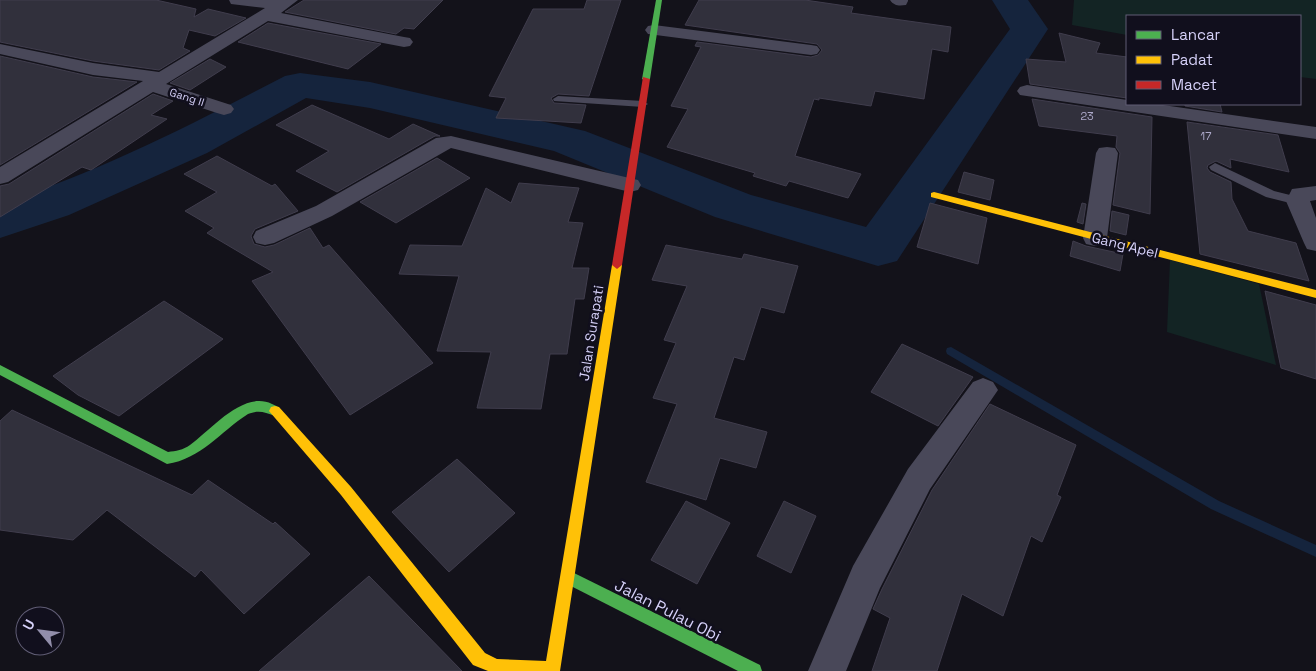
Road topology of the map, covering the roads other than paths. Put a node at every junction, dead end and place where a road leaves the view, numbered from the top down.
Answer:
1 (237, 0) edge
2 (659, 0) edge
3 (286, 2) edge
4 (265, 15) junction
5 (654, 30) junction
6 (404, 42) dead end
7 (0, 49) edge
8 (811, 50) dead end
9 (156, 82) junction
10 (1027, 91) dead end
11 (558, 99) dead end
12 (643, 104) junction
13 (1126, 104) edge
14 (1135, 105) edge
15 (224, 109) dead end
16 (1316, 133) edge
17 (0, 152) edge
18 (1107, 153) dead end
19 (36, 154) junction
20 (1215, 168) dead end
21 (0, 177) edge
22 (630, 180) junction
23 (934, 195) dead end
24 (1307, 197) edge
25 (265, 237) dead end
26 (1095, 238) junction
27 (1316, 244) edge
28 (1316, 294) edge
29 (0, 370) edge
30 (983, 390) dead end
31 (568, 578) junction
32 (552, 670) edge
33 (754, 671) edge
34 (827, 671) edge

1 - 3 street
2 - 5 main road, Jalan Surapati
3 - 4 street
4 - 6 street
4 - 9 street
5 - 8 street
5 - 12 main road, Jalan Surapati
7 - 9 street, Gang II
9 - 15 street, Gang II
9 - 19 street
10 - 13 street
11 - 12 lane
12 - 22 main road, Jalan Surapati
14 - 16 street
17 - 19 street
18 - 26 street
19 - 21 street
20 - 24 lane
22 - 25 street
22 - 31 main road, Jalan Surapati
23 - 26 main road, Gang Apel
24 - 27 street
26 - 28 main road, Gang Apel
29 - 32 main road
30 - 34 street
31 - 32 main road, Jalan Surapati
31 - 33 main road, Jalan Pulau Obi

